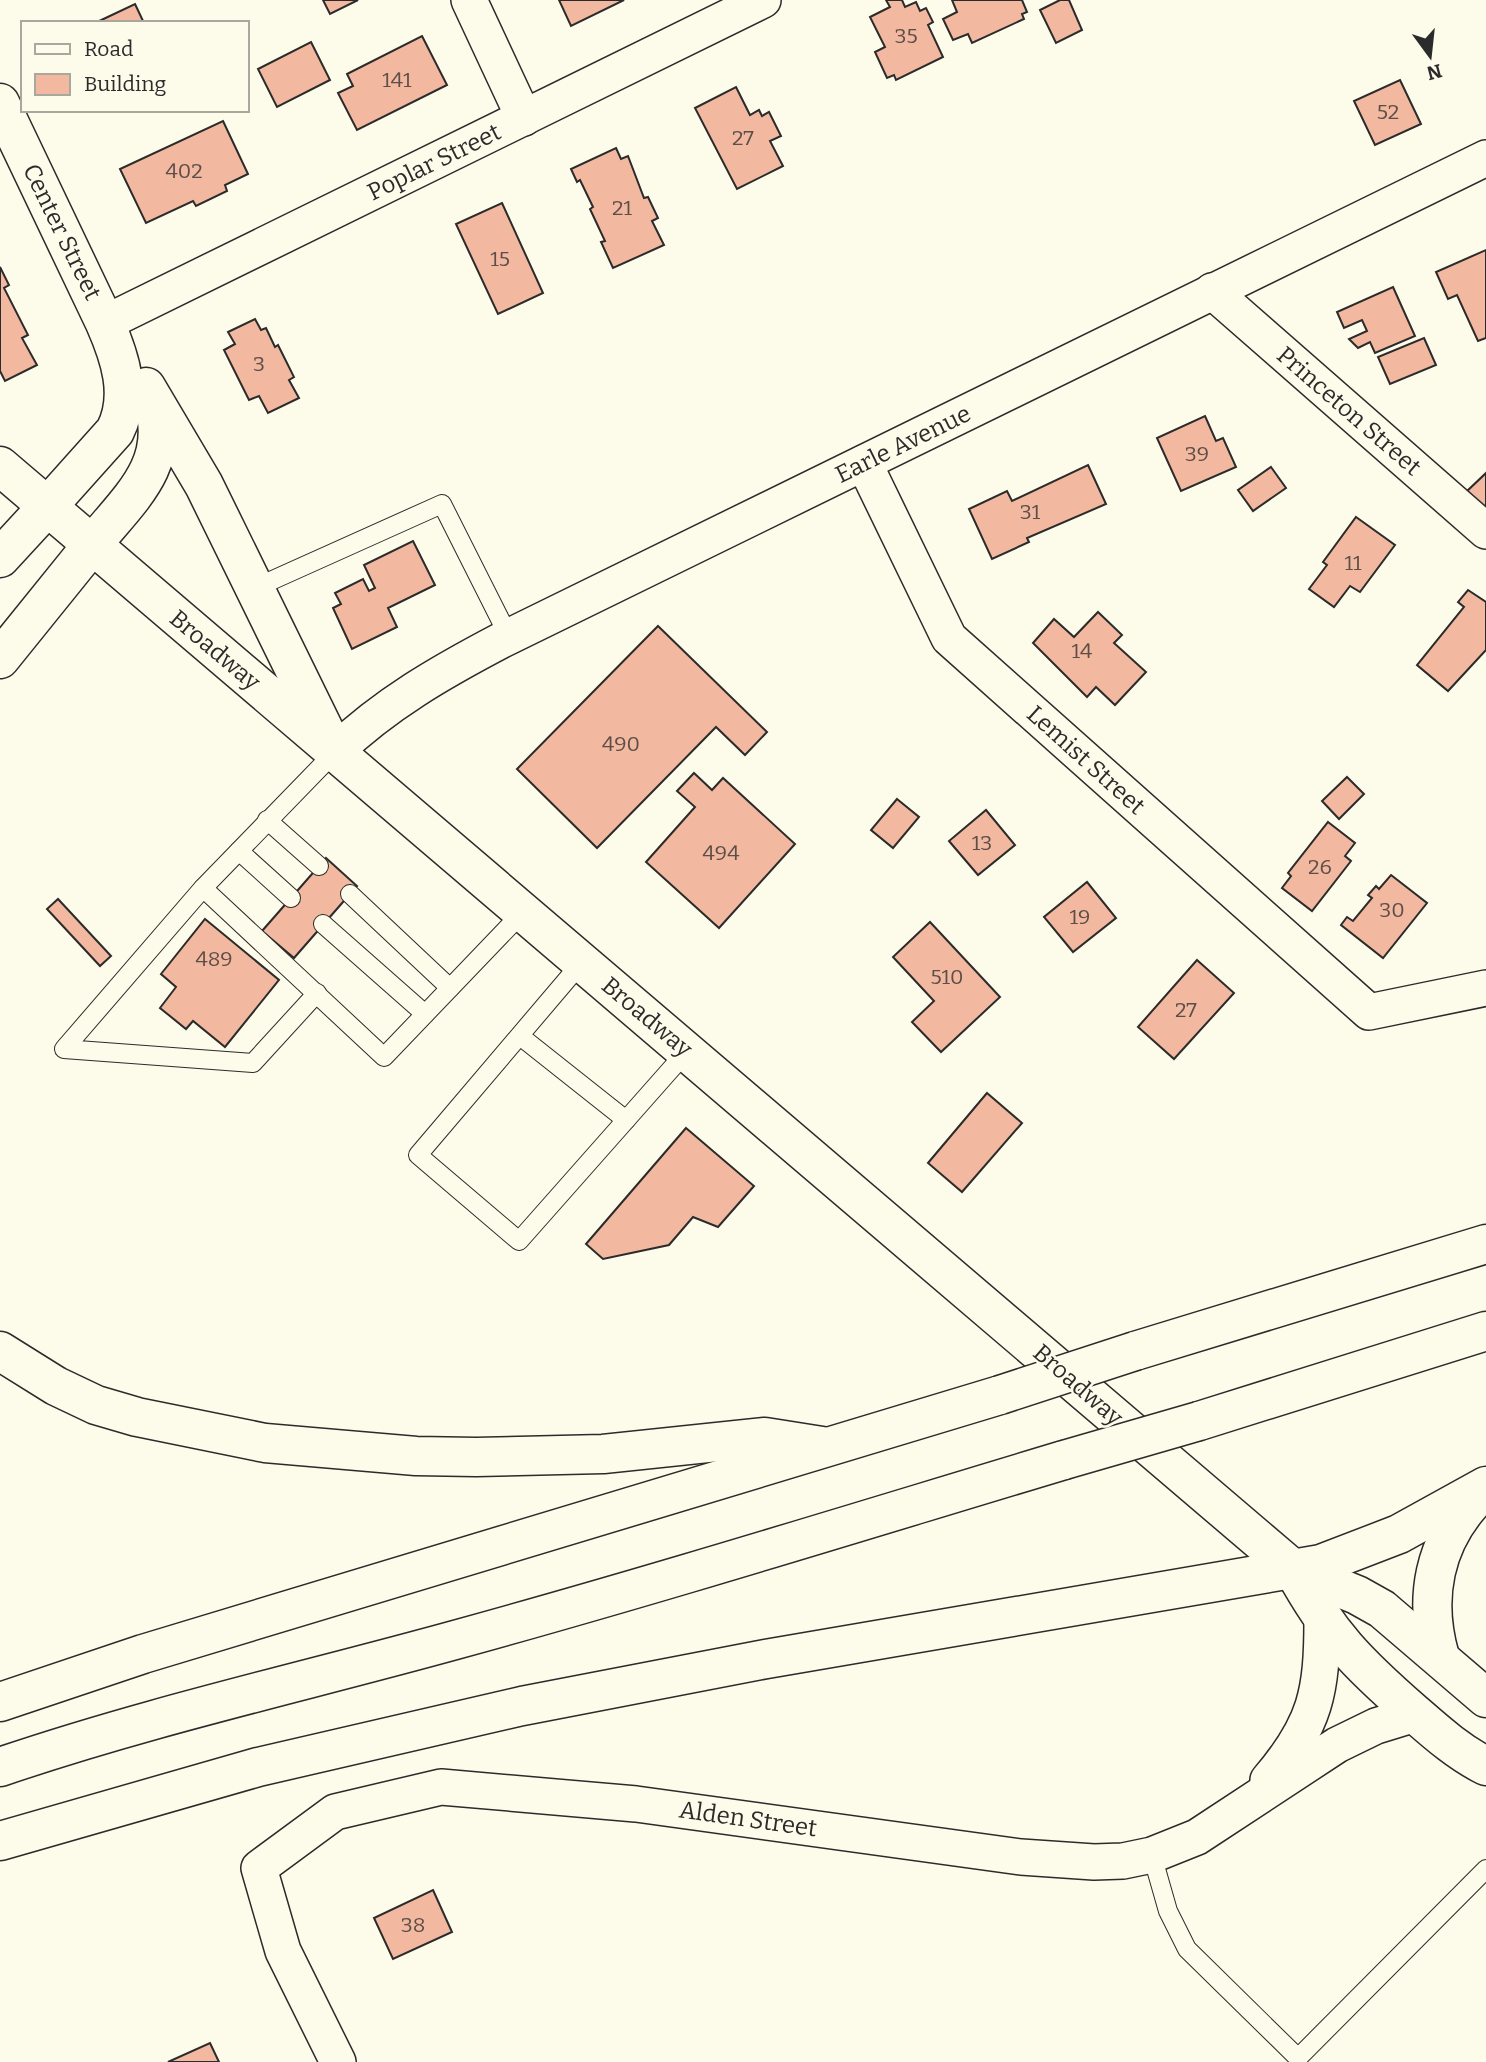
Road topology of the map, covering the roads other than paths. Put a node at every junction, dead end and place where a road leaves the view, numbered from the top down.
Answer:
1 (469, 0) edge
2 (763, 0) edge
3 (0, 103) edge
4 (524, 118) junction
5 (1486, 158) edge
6 (1212, 291) junction
7 (106, 323) junction
8 (146, 387) junction
9 (864, 463) junction
10 (0, 467) edge
11 (47, 507) junction
12 (1486, 531) edge
13 (92, 545) junction
14 (0, 558) edge
15 (254, 588) junction
16 (509, 637) junction
17 (0, 659) edge
18 (335, 752) junction
19 (267, 820) junction
20 (239, 851) junction
21 (319, 866) dead end
22 (203, 888) junction
23 (350, 894) dead end
24 (291, 898) dead end
25 (523, 912) junction
26 (323, 924) dead end
27 (582, 962) junction
28 (450, 988) junction
29 (1486, 988) edge
30 (317, 993) junction
31 (425, 1014) junction
32 (520, 1035) junction
33 (687, 1051) junction
34 (626, 1119) junction
35 (1486, 1244) edge
36 (1486, 1331) edge
37 (0, 1351) edge
38 (831, 1448) junction
39 (1486, 1488) edge
40 (1293, 1569) junction
41 (1322, 1619) junction
42 (1440, 1657) junction
43 (1486, 1698) edge
44 (0, 1702) edge
45 (1415, 1714) junction
46 (1486, 1766) edge
47 (0, 1767) edge
48 (1244, 1805) junction
49 (0, 1841) edge
50 (1152, 1855) junction
51 (1486, 1869) edge
52 (338, 2062) edge

1 - 4 street
2 - 4 street, Poplar Street
3 - 7 main road, Center Street
4 - 7 street, Poplar Street
5 - 6 street, Earle Avenue
6 - 9 street, Earle Avenue
6 - 12 street, Princeton Street
7 - 8 main road, Center Street
7 - 11 main road, Center Street
8 - 13 main road, Center Street
8 - 15 main road
9 - 16 street, Earle Avenue
9 - 29 street, Lemist Street
10 - 11 main road, Broadway
11 - 13 main road, Broadway
11 - 14 main road, Center Street
13 - 17 main road, Center Street
13 - 18 main road, Broadway
15 - 16 lane
15 - 18 main road
16 - 18 street, Earle Avenue
18 - 19 lane
18 - 25 main road, Broadway
19 - 20 lane
19 - 21 lane
20 - 22 lane
20 - 24 lane
22 - 30 lane
22 - 30 lane
23 - 28 lane
25 - 27 main road, Broadway
25 - 28 lane
26 - 31 lane
27 - 32 lane
27 - 33 main road, Broadway
28 - 31 lane
30 - 31 lane
32 - 34 lane
32 - 34 lane
33 - 34 lane
33 - 40 main road, Broadway
35 - 38 main road, bridge
36 - 47 main road, bridge
37 - 38 main road
38 - 44 main road
39 - 40 main road
39 - 42 main road
40 - 41 main road, Broadway
40 - 42 main road, Broadway
40 - 49 main road
41 - 45 main road, Broadway
41 - 48 street, Alden Street
42 - 43 main road, Broadway
45 - 46 main road, Broadway
45 - 48 street, Alden Street
48 - 50 street, Alden Street
50 - 51 lane
50 - 52 street, Alden Street

